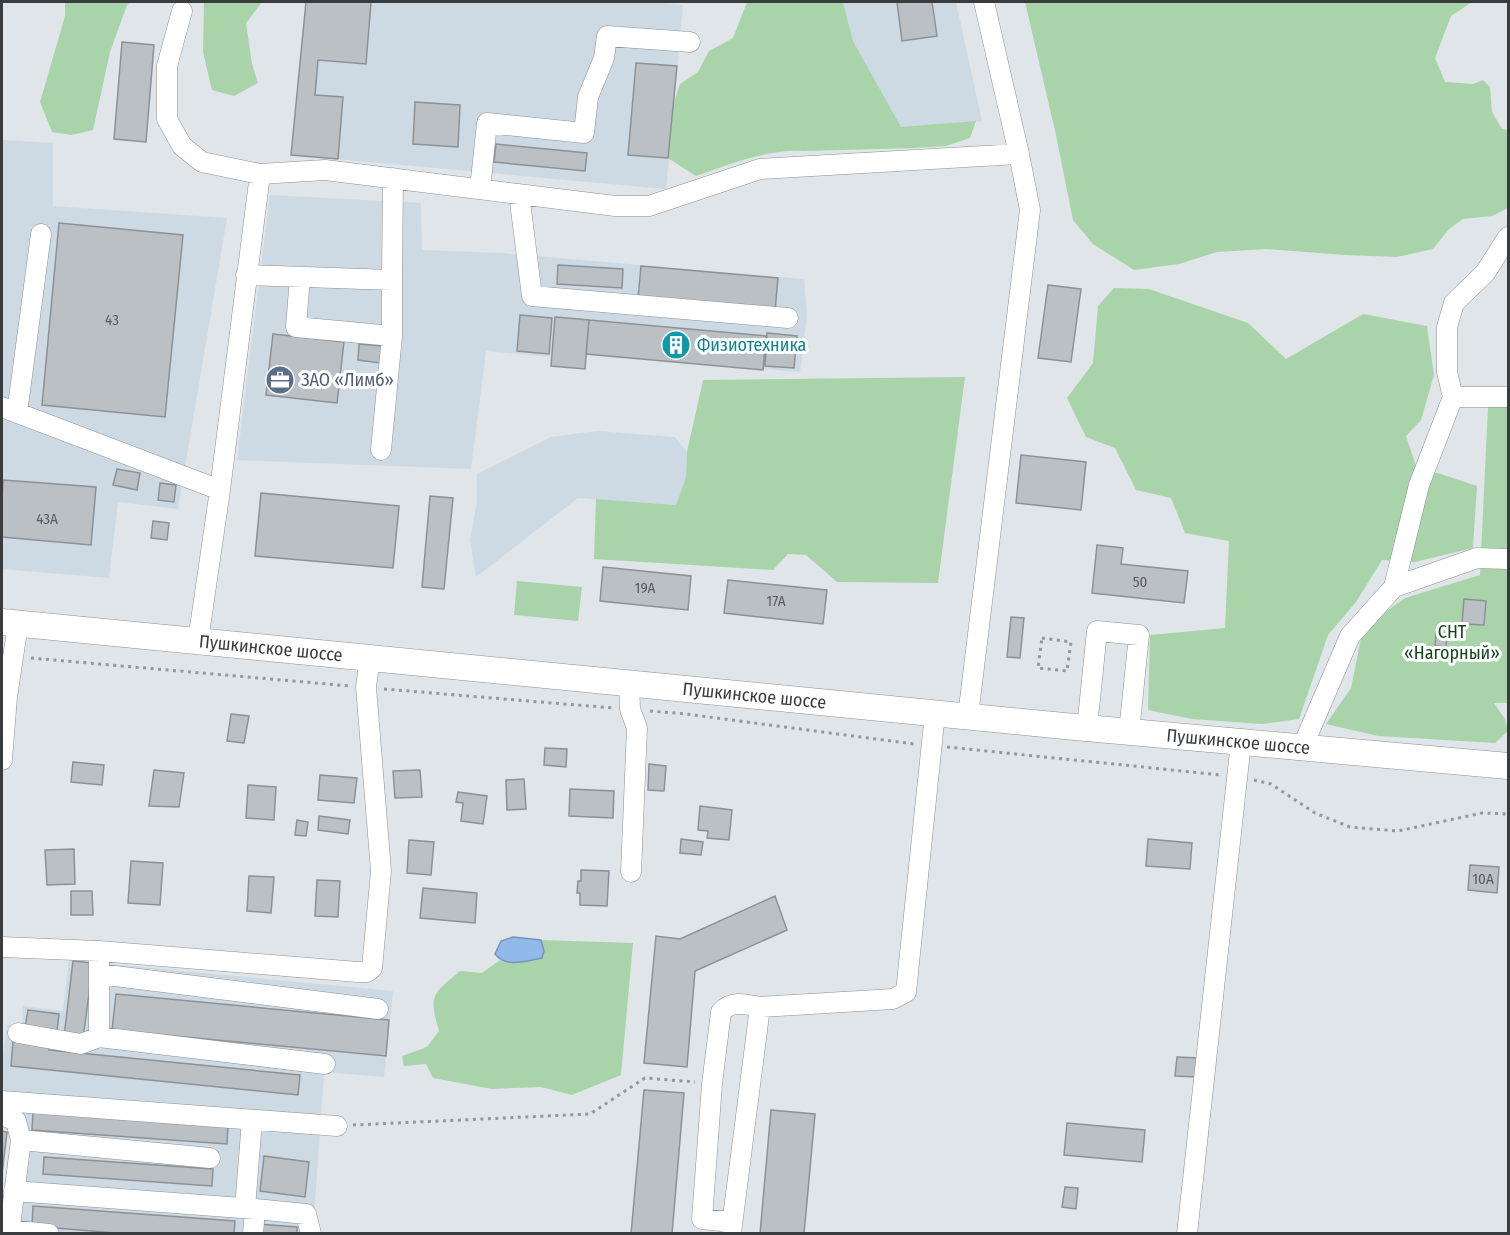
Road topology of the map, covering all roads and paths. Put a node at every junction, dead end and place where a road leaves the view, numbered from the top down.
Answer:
1 (984, 2) edge
2 (182, 11) dead end
3 (690, 42) dead end
4 (1019, 154) junction
5 (260, 174) junction
6 (393, 178) junction
7 (480, 189) junction
8 (519, 194) junction
9 (41, 234) dead end
10 (1509, 237) edge
11 (246, 275) junction
12 (300, 277) junction
13 (392, 280) junction
14 (788, 318) dead end
15 (392, 336) junction
16 (1453, 397) junction
17 (1509, 397) edge
18 (9, 410) edge
19 (381, 450) dead end
20 (220, 490) junction
21 (1509, 559) edge
22 (1394, 587) junction
23 (10, 623) edge
24 (198, 641) junction
25 (13, 656) junction
26 (370, 658) junction
27 (1067, 671) joint
28 (629, 683) junction
29 (366, 687) junction
30 (4, 697) edge
31 (630, 709) junction
32 (935, 713) junction
33 (968, 716) junction
34 (1087, 728) junction
35 (1129, 732) junction
36 (1241, 742) junction
37 (932, 746) junction
38 (1302, 748) junction
39 (2, 752) edge
40 (2, 760) edge
41 (1509, 766) edge
42 (1237, 777) junction
43 (1509, 814) edge
44 (631, 872) dead end
45 (2, 947) edge
46 (99, 951) junction
47 (99, 974) junction
48 (760, 1007) junction
49 (378, 1009) dead end
50 (18, 1033) dead end
51 (99, 1038) junction
52 (325, 1065) dead end
53 (712, 1084) junction
54 (2, 1101) edge
55 (2, 1115) edge
56 (252, 1120) junction
57 (337, 1126) joint
58 (21, 1140) junction
59 (210, 1158) dead end
60 (15, 1191) junction
61 (250, 1209) junction
62 (731, 1228) edge
63 (9, 1232) edge
64 (49, 1233) edge
65 (253, 1233) edge
66 (311, 1233) edge
67 (1187, 1233) edge

1 - 4 street
2 - 5 street
3 - 7 street
4 - 8 street
4 - 33 street
5 - 6 street
5 - 11 street
6 - 7 street
6 - 13 street
7 - 8 street
8 - 14 street
9 - 18 street
10 - 16 street
11 - 12 street
11 - 20 street
12 - 13 street
12 - 15 street
13 - 15 street
15 - 19 street
16 - 17 street
16 - 22 street
18 - 20 street
20 - 24 street
21 - 22 street
22 - 38 street
23 - 24 main road, Пушкинское шоссе
23 - 25 street
24 - 26 main road, Пушкинское шоссе
25 - 29 path
25 - 30 street
26 - 28 main road, Пушкинское шоссе
26 - 29 street
27 - 27 path
28 - 31 street
28 - 32 main road, Пушкинское шоссе
29 - 31 path
29 - 46 street
30 - 39 street
31 - 37 path
31 - 44 street
32 - 33 main road, Пушкинское шоссе
32 - 37 street
33 - 34 main road, Пушкинское шоссе
34 - 35 main road, Пушкинское шоссе
34 - 35 street
35 - 36 main road, Пушкинское шоссе
36 - 38 main road, Пушкинское шоссе
36 - 42 street
37 - 42 path
37 - 48 street
38 - 41 main road, Пушкинское шоссе
39 - 40 street
42 - 43 path
42 - 67 street
45 - 46 street
46 - 47 street
47 - 49 street
47 - 51 street
48 - 53 street
48 - 62 street
50 - 51 street
51 - 52 street
53 - 57 path
53 - 62 street
54 - 56 street
55 - 58 street
56 - 57 street
56 - 61 street
58 - 59 street
58 - 60 street
60 - 61 street
60 - 63 street
61 - 65 street
61 - 66 street
63 - 64 street

